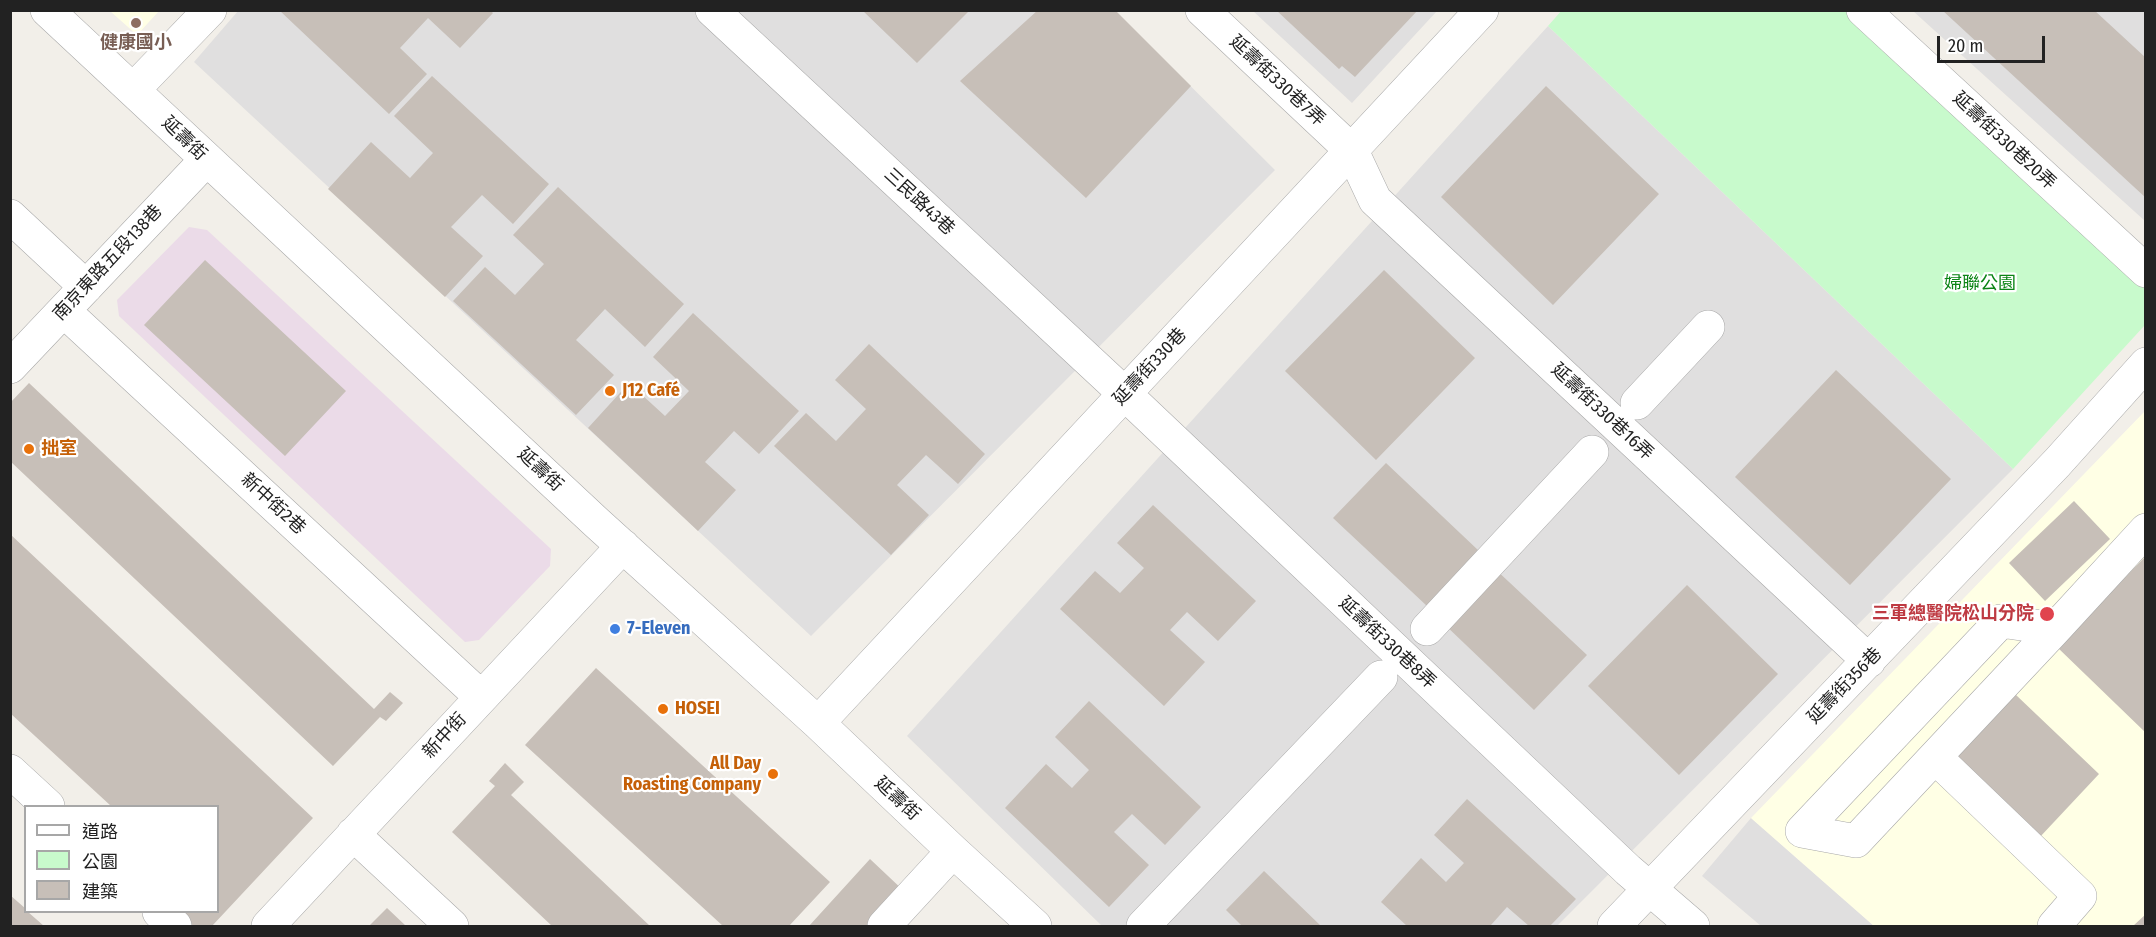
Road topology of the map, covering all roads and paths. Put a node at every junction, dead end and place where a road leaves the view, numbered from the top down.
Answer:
1 (47, 10) edge
2 (210, 10) edge
3 (712, 10) edge
4 (1202, 10) edge
5 (1482, 10) edge
6 (1863, 10) edge
7 (133, 90) junction
8 (1352, 151) junction
9 (206, 160) junction
10 (10, 216) edge
11 (2145, 271) edge
12 (86, 287) junction
13 (63, 311) junction
14 (1708, 327) dead end
15 (2145, 364) edge
16 (10, 367) edge
17 (1125, 394) junction
18 (1637, 403) dead end
19 (1592, 452) dead end
20 (2145, 530) edge
21 (623, 546) junction
22 (1427, 629) dead end
23 (2055, 629) junction
24 (1869, 661) junction
25 (1380, 677) dead end
26 (481, 697) junction
27 (818, 723) junction
28 (1935, 757) junction
29 (10, 771) edge
30 (46, 805) edge
31 (353, 834) junction
32 (953, 851) junction
33 (1651, 889) junction
34 (160, 913) edge
35 (175, 927) edge
36 (268, 927) edge
37 (452, 927) edge
38 (884, 927) edge
39 (1035, 927) edge
40 (1143, 927) edge
41 (1614, 927) edge
42 (1693, 927) edge
43 (2054, 927) edge

1 - 7 street, 延壽街
2 - 7 street
3 - 17 street, 三民路43巷
4 - 8 street, 延壽街330巷7弄
5 - 8 street, 延壽街330巷
6 - 11 street, 延壽街330巷20弄
7 - 9 street, 延壽街
8 - 17 street, 延壽街330巷
8 - 24 street, 延壽街330巷16弄
9 - 12 street, 南京東路五段138巷
9 - 21 street, 延壽街
10 - 12 street
12 - 13 street, 南京東路五段138巷
13 - 16 street, 南京東路五段138巷
13 - 26 street, 新中街2巷
14 - 18 street
15 - 24 street, 延壽街356巷
17 - 27 street, 延壽街330巷
17 - 33 street, 延壽街330巷8弄
19 - 22 street
20 - 23 street
21 - 26 street, 新中街
21 - 27 street, 延壽街
23 - 28 street
23 - 28 street
24 - 33 street, 延壽街356巷
25 - 40 street
26 - 31 street, 新中街
27 - 32 street, 延壽街
28 - 43 street
29 - 30 street
31 - 36 street, 新中街
31 - 37 street
32 - 38 street
32 - 39 street, 延壽街
33 - 41 street, 延壽街356巷
33 - 42 street, 延壽街330巷8弄
34 - 35 street

